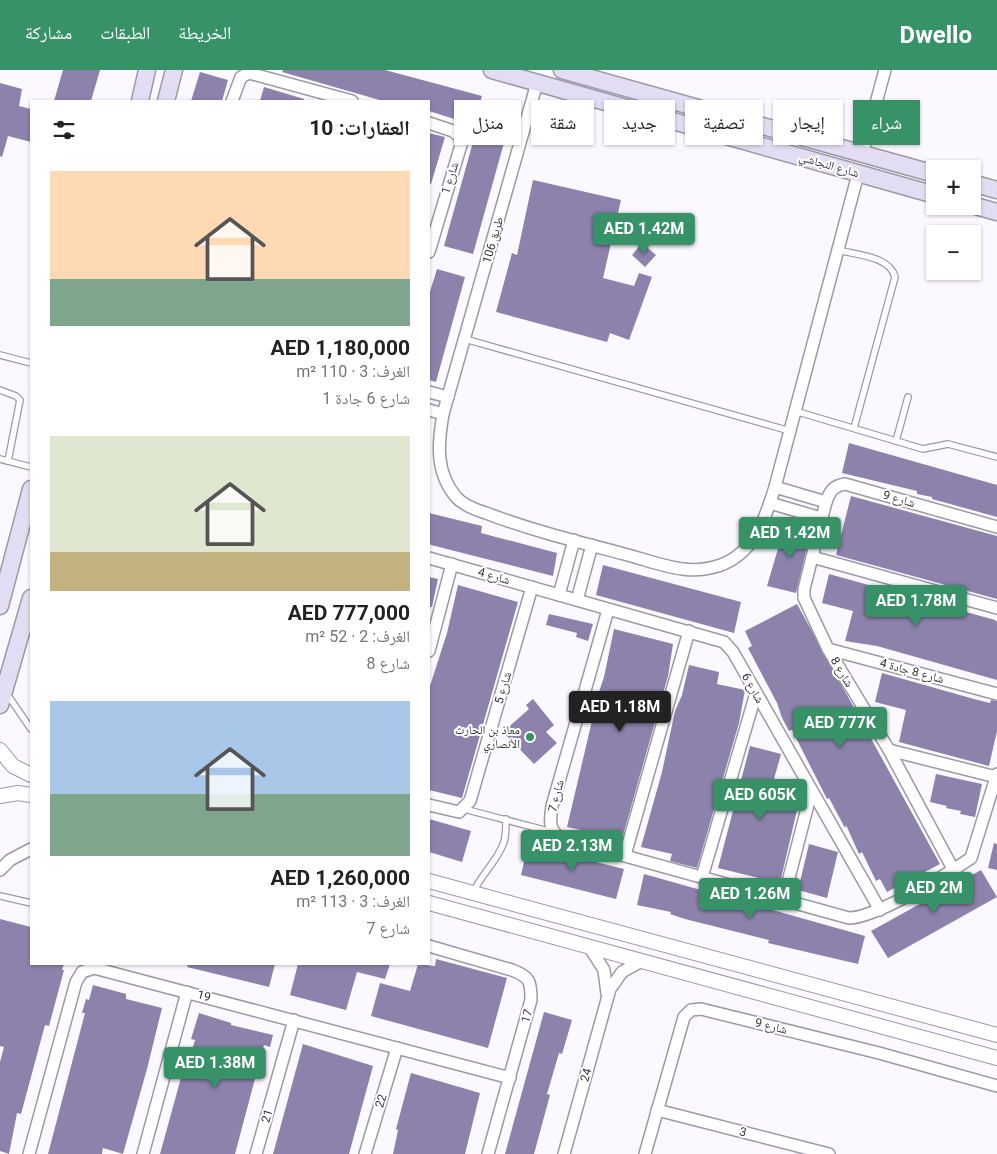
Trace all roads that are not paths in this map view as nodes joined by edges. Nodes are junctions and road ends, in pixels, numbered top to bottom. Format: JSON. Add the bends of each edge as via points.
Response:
{"nodes":[{"id":1,"x":147,"y":70,"type":"edge"},
{"id":2,"x":174,"y":70,"type":"edge"},
{"id":3,"x":492,"y":70,"type":"edge"},
{"id":4,"x":562,"y":70,"type":"edge"},
{"id":5,"x":885,"y":70,"type":"edge"},
{"id":6,"x":537,"y":84,"type":"junction"},
{"id":7,"x":140,"y":100,"type":"edge"},
{"id":8,"x":166,"y":100,"type":"edge"},
{"id":9,"x":232,"y":100,"type":"edge"},
{"id":10,"x":348,"y":100,"type":"edge"},
{"id":11,"x":685,"y":104,"type":"edge"},
{"id":12,"x":430,"y":124,"type":"edge"},
{"id":13,"x":685,"y":125,"type":"edge"},
{"id":14,"x":763,"y":126,"type":"edge"},
{"id":15,"x":756,"y":145,"type":"edge"},
{"id":16,"x":862,"y":154,"type":"junction"},
{"id":17,"x":926,"y":172,"type":"edge"},
{"id":18,"x":858,"y":174,"type":"junction"},
{"id":19,"x":981,"y":186,"type":"edge"},
{"id":20,"x":997,"y":190,"type":"edge"},
{"id":21,"x":926,"y":193,"type":"edge"},
{"id":22,"x":430,"y":207,"type":"edge"},
{"id":23,"x":981,"y":208,"type":"edge"},
{"id":24,"x":441,"y":210,"type":"junction"},
{"id":25,"x":996,"y":212,"type":"edge"},
{"id":26,"x":430,"y":248,"type":"edge"},
{"id":27,"x":838,"y":250,"type":"junction"},
{"id":28,"x":465,"y":339,"type":"junction"},
{"id":29,"x":0,"y":355,"type":"edge"},
{"id":30,"x":30,"y":363,"type":"edge"},
{"id":31,"x":0,"y":390,"type":"edge"},
{"id":32,"x":430,"y":392,"type":"edge"},
{"id":33,"x":448,"y":397,"type":"junction"},
{"id":34,"x":908,"y":397,"type":"dead end"},
{"id":35,"x":430,"y":410,"type":"edge"},
{"id":36,"x":795,"y":411,"type":"junction"},
{"id":37,"x":443,"y":414,"type":"junction"},
{"id":38,"x":854,"y":428,"type":"junction"},
{"id":39,"x":790,"y":431,"type":"junction"},
{"id":40,"x":896,"y":441,"type":"junction"},
{"id":41,"x":997,"y":457,"type":"edge"},
{"id":42,"x":0,"y":458,"type":"edge"},
{"id":43,"x":8,"y":461,"type":"junction"},
{"id":44,"x":30,"y":467,"type":"edge"},
{"id":45,"x":775,"y":487,"type":"junction"},
{"id":46,"x":30,"y":492,"type":"edge"},
{"id":47,"x":826,"y":502,"type":"junction"},
{"id":48,"x":770,"y":504,"type":"junction"},
{"id":49,"x":821,"y":518,"type":"junction"},
{"id":50,"x":997,"y":527,"type":"edge"},
{"id":51,"x":574,"y":540,"type":"junction"},
{"id":52,"x":592,"y":546,"type":"junction"},
{"id":53,"x":812,"y":557,"type":"junction"},
{"id":54,"x":430,"y":558,"type":"edge"},
{"id":55,"x":452,"y":564,"type":"junction"},
{"id":56,"x":4,"y":576,"type":"edge"},
{"id":57,"x":532,"y":588,"type":"junction"},
{"id":58,"x":559,"y":595,"type":"junction"},
{"id":59,"x":577,"y":600,"type":"junction"},
{"id":60,"x":30,"y":601,"type":"edge"},
{"id":61,"x":0,"y":606,"type":"edge"},
{"id":62,"x":997,"y":608,"type":"edge"},
{"id":63,"x":608,"y":610,"type":"junction"},
{"id":64,"x":689,"y":631,"type":"junction"},
{"id":65,"x":430,"y":648,"type":"edge"},
{"id":66,"x":828,"y":649,"type":"junction"},
{"id":67,"x":756,"y":693,"type":"junction"},
{"id":68,"x":997,"y":694,"type":"edge"},
{"id":69,"x":2,"y":698,"type":"edge"},
{"id":70,"x":30,"y":728,"type":"edge"},
{"id":71,"x":0,"y":750,"type":"edge"},
{"id":72,"x":889,"y":750,"type":"junction"},
{"id":73,"x":30,"y":774,"type":"edge"},
{"id":74,"x":997,"y":776,"type":"edge"},
{"id":75,"x":811,"y":793,"type":"junction"},
{"id":76,"x":30,"y":795,"type":"edge"},
{"id":77,"x":0,"y":796,"type":"edge"},
{"id":78,"x":430,"y":806,"type":"edge"},
{"id":79,"x":464,"y":809,"type":"junction"},
{"id":80,"x":506,"y":819,"type":"junction"},
{"id":81,"x":552,"y":832,"type":"junction"},
{"id":82,"x":30,"y":850,"type":"edge"},
{"id":83,"x":626,"y":855,"type":"junction"},
{"id":84,"x":953,"y":869,"type":"junction"},
{"id":85,"x":0,"y":870,"type":"edge"},
{"id":86,"x":702,"y":877,"type":"junction"},
{"id":87,"x":430,"y":881,"type":"edge"},
{"id":88,"x":473,"y":893,"type":"junction"},
{"id":89,"x":0,"y":896,"type":"edge"},
{"id":90,"x":783,"y":901,"type":"junction"},
{"id":91,"x":30,"y":903,"type":"edge"},
{"id":92,"x":430,"y":903,"type":"edge"},
{"id":93,"x":880,"y":910,"type":"junction"},
{"id":94,"x":606,"y":929,"type":"junction"},
{"id":95,"x":532,"y":932,"type":"junction"},
{"id":96,"x":430,"y":946,"type":"edge"},
{"id":97,"x":590,"y":948,"type":"junction"},
{"id":98,"x":640,"y":962,"type":"junction"},
{"id":99,"x":187,"y":992,"type":"junction"},
{"id":100,"x":607,"y":996,"type":"junction"},
{"id":101,"x":294,"y":1020,"type":"junction"},
{"id":102,"x":997,"y":1035,"type":"edge"},
{"id":103,"x":397,"y":1048,"type":"junction"},
{"id":104,"x":997,"y":1058,"type":"edge"},
{"id":105,"x":510,"y":1078,"type":"junction"},
{"id":106,"x":997,"y":1086,"type":"edge"},
{"id":107,"x":657,"y":1110,"type":"junction"},
{"id":108,"x":29,"y":1154,"type":"edge"},
{"id":109,"x":143,"y":1154,"type":"edge"},
{"id":110,"x":256,"y":1154,"type":"edge"},
{"id":111,"x":365,"y":1154,"type":"edge"},
{"id":112,"x":488,"y":1154,"type":"edge"},
{"id":113,"x":564,"y":1154,"type":"edge"},
{"id":114,"x":645,"y":1154,"type":"edge"},
{"id":115,"x":830,"y":1154,"type":"edge"}],
"edges":[{"from":1,"to":7,"type":"main road"},
{"from":2,"to":8,"type":"main road"},
{"from":3,"to":6,"type":"main road","name":"شارع النجاشي"},
{"from":4,"to":11,"type":"main road","name":"شارع النجاشي"},
{"from":5,"to":16,"type":"street"},
{"from":6,"to":13,"type":"main road","name":"شارع النجاشي"},
{"from":6,"to":28,"type":"street","name":"طريق 106"},
{"from":9,"to":10,"type":"street","via":[[240,77],[249,73]]},
{"from":12,"to":24,"type":"street","name":"شارع 1","via":[[453,130],[460,137]]},
{"from":14,"to":16,"type":"main road","name":"شارع النجاشي"},
{"from":15,"to":18,"type":"main road","name":"شارع النجاشي"},
{"from":16,"to":17,"type":"main road","name":"شارع النجاشي"},
{"from":18,"to":21,"type":"main road","name":"شارع النجاشي"},
{"from":18,"to":27,"type":"street","name":"طريق 106"},
{"from":19,"to":20,"type":"main road"},
{"from":22,"to":24,"type":"street"},
{"from":23,"to":25,"type":"main road"},
{"from":24,"to":26,"type":"street","name":"شارع 1"},
{"from":27,"to":36,"type":"street","name":"طريق 106"},
{"from":27,"to":38,"type":"lane","via":[[883,262],[895,277]]},
{"from":28,"to":33,"type":"street","name":"طريق 106"},
{"from":28,"to":39,"type":"lane"},
{"from":29,"to":30,"type":"lane"},
{"from":31,"to":43,"type":"lane","via":[[20,400]]},
{"from":32,"to":33,"type":"street"},
{"from":33,"to":37,"type":"street","name":"طريق 106"},
{"from":34,"to":40,"type":"lane"},
{"from":35,"to":37,"type":"street"},
{"from":36,"to":38,"type":"lane"},
{"from":36,"to":39,"type":"street","name":"طريق 106"},
{"from":37,"to":51,"type":"street","name":"طريق 106","via":[[439,438],[441,469],[457,498],[487,514]]},
{"from":38,"to":40,"type":"lane"},
{"from":39,"to":45,"type":"street","name":"طريق 106"},
{"from":40,"to":41,"type":"lane","via":[[928,449],[948,444]]},
{"from":42,"to":43,"type":"lane"},
{"from":43,"to":44,"type":"lane"},
{"from":45,"to":47,"type":"street"},
{"from":45,"to":48,"type":"street","name":"طريق 106"},
{"from":46,"to":56,"type":"main road"},
{"from":47,"to":49,"type":"street","name":"شارع 9"},
{"from":47,"to":50,"type":"street","name":"شارع 9","via":[[836,485],[845,484]]},
{"from":48,"to":49,"type":"street"},
{"from":48,"to":52,"type":"street","name":"طريق 106","via":[[751,545],[722,564],[702,570],[683,569]]},
{"from":49,"to":53,"type":"street","name":"شارع 8"},
{"from":51,"to":52,"type":"street","name":"طريق 106"},
{"from":51,"to":58,"type":"street"},
{"from":52,"to":59,"type":"street"},
{"from":53,"to":62,"type":"street"},
{"from":53,"to":66,"type":"street","name":"شارع 8","via":[[804,598]]},
{"from":54,"to":55,"type":"street","name":"شارع 4"},
{"from":55,"to":57,"type":"street","name":"شارع 4"},
{"from":55,"to":65,"type":"street"},
{"from":56,"to":61,"type":"main road"},
{"from":57,"to":58,"type":"street","name":"شارع 4"},
{"from":57,"to":79,"type":"street","name":"شارع 5","via":[[476,784]]},
{"from":58,"to":59,"type":"street","name":"شارع 6"},
{"from":59,"to":63,"type":"street","name":"شارع 6"},
{"from":60,"to":69,"type":"main road"},
{"from":63,"to":64,"type":"street","name":"شارع 6"},
{"from":63,"to":81,"type":"street","name":"شارع 7","via":[[552,806],[549,824]]},
{"from":64,"to":67,"type":"street","name":"شارع 6","via":[[724,642]]},
{"from":64,"to":83,"type":"street"},
{"from":66,"to":68,"type":"street","name":"شارع 8 جادة 4"},
{"from":66,"to":72,"type":"street","name":"شارع 8"},
{"from":67,"to":75,"type":"street","name":"شارع 6"},
{"from":67,"to":86,"type":"street"},
{"from":69,"to":70,"type":"lane"},
{"from":71,"to":73,"type":"street","via":[[13,766]]},
{"from":72,"to":74,"type":"street"},
{"from":72,"to":84,"type":"street","name":"شارع 8"},
{"from":74,"to":84,"type":"street","via":[[971,858]]},
{"from":75,"to":90,"type":"street"},
{"from":75,"to":93,"type":"street","name":"شارع 6"},
{"from":76,"to":77,"type":"street"},
{"from":78,"to":79,"type":"street","via":[[452,812]]},
{"from":79,"to":80,"type":"lane"},
{"from":80,"to":81,"type":"lane"},
{"from":80,"to":88,"type":"lane","via":[[504,841]]},
{"from":81,"to":83,"type":"street","via":[[560,838]]},
{"from":82,"to":85,"type":"street","via":[[10,860]]},
{"from":83,"to":86,"type":"street"},
{"from":84,"to":93,"type":"street"},
{"from":86,"to":90,"type":"street"},
{"from":87,"to":88,"type":"street"},
{"from":88,"to":94,"type":"street"},
{"from":89,"to":91,"type":"lane"},
{"from":90,"to":93,"type":"street","via":[[849,918],[860,918]]},
{"from":92,"to":95,"type":"street"},
{"from":94,"to":95,"type":"street","via":[[599,933],[535,918],[530,923]]},
{"from":94,"to":102,"type":"street"},
{"from":95,"to":97,"type":"street"},
{"from":96,"to":105,"type":"street","name":"17","via":[[525,975],[531,985],[531,1000]]},
{"from":97,"to":98,"type":"street"},
{"from":97,"to":100,"type":"street","name":"24","via":[[604,970]]},
{"from":98,"to":100,"type":"street","name":"24","via":[[617,977]]},
{"from":98,"to":104,"type":"street"},
{"from":99,"to":101,"type":"street","name":"19"},
{"from":99,"to":108,"type":"street","name":"19","via":[[100,969],[82,972],[76,982]]},
{"from":99,"to":109,"type":"street"},
{"from":100,"to":113,"type":"street","name":"24"},
{"from":101,"to":103,"type":"street","name":"19"},
{"from":101,"to":110,"type":"street","name":"21"},
{"from":103,"to":105,"type":"street","name":"19"},
{"from":103,"to":111,"type":"street","name":"22"},
{"from":105,"to":112,"type":"street","name":"17"},
{"from":106,"to":107,"type":"street","name":"شارع 9","via":[[701,1009],[691,1010],[684,1017]]},
{"from":107,"to":114,"type":"street","name":"شارع 9"},
{"from":107,"to":115,"type":"street","name":"3"}]}
